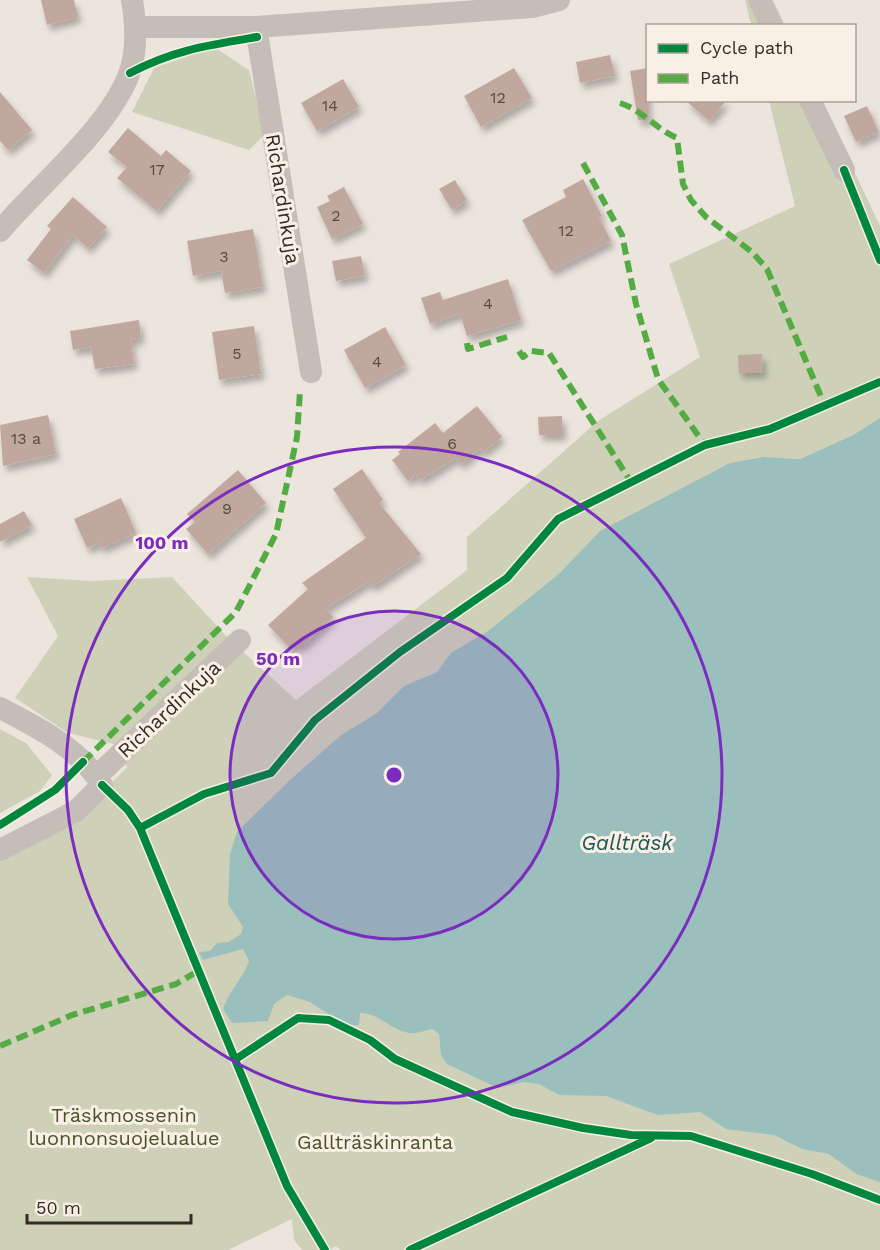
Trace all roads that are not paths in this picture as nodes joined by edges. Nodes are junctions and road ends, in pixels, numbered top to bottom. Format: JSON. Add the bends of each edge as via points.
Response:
{"nodes":[{"id":1,"x":132,"y":0,"type":"edge"},
{"id":2,"x":559,"y":0,"type":"edge"},
{"id":3,"x":759,"y":0,"type":"edge"},
{"id":4,"x":771,"y":24,"type":"edge"},
{"id":5,"x":137,"y":27,"type":"junction"},
{"id":6,"x":255,"y":27,"type":"junction"},
{"id":7,"x":811,"y":102,"type":"edge"},
{"id":8,"x":844,"y":170,"type":"dead end"},
{"id":9,"x":0,"y":231,"type":"edge"},
{"id":10,"x":311,"y":372,"type":"dead end"},
{"id":11,"x":240,"y":640,"type":"dead end"},
{"id":12,"x":0,"y":708,"type":"edge"},
{"id":13,"x":99,"y":780,"type":"junction"},
{"id":14,"x":0,"y":850,"type":"edge"}],
"edges":[{"from":1,"to":5,"type":"street"},
{"from":2,"to":6,"type":"street","via":[[519,8]]},
{"from":3,"to":4,"type":"street"},
{"from":5,"to":6,"type":"street"},
{"from":5,"to":9,"type":"street","via":[[129,76],[106,115]]},
{"from":6,"to":10,"type":"street","name":"Richardinkuja"},
{"from":7,"to":8,"type":"street"},
{"from":11,"to":13,"type":"street","name":"Richardinkuja"},
{"from":12,"to":13,"type":"street","via":[[45,731]]},
{"from":13,"to":14,"type":"street","name":"Richardinkuja","via":[[76,812]]}]}
